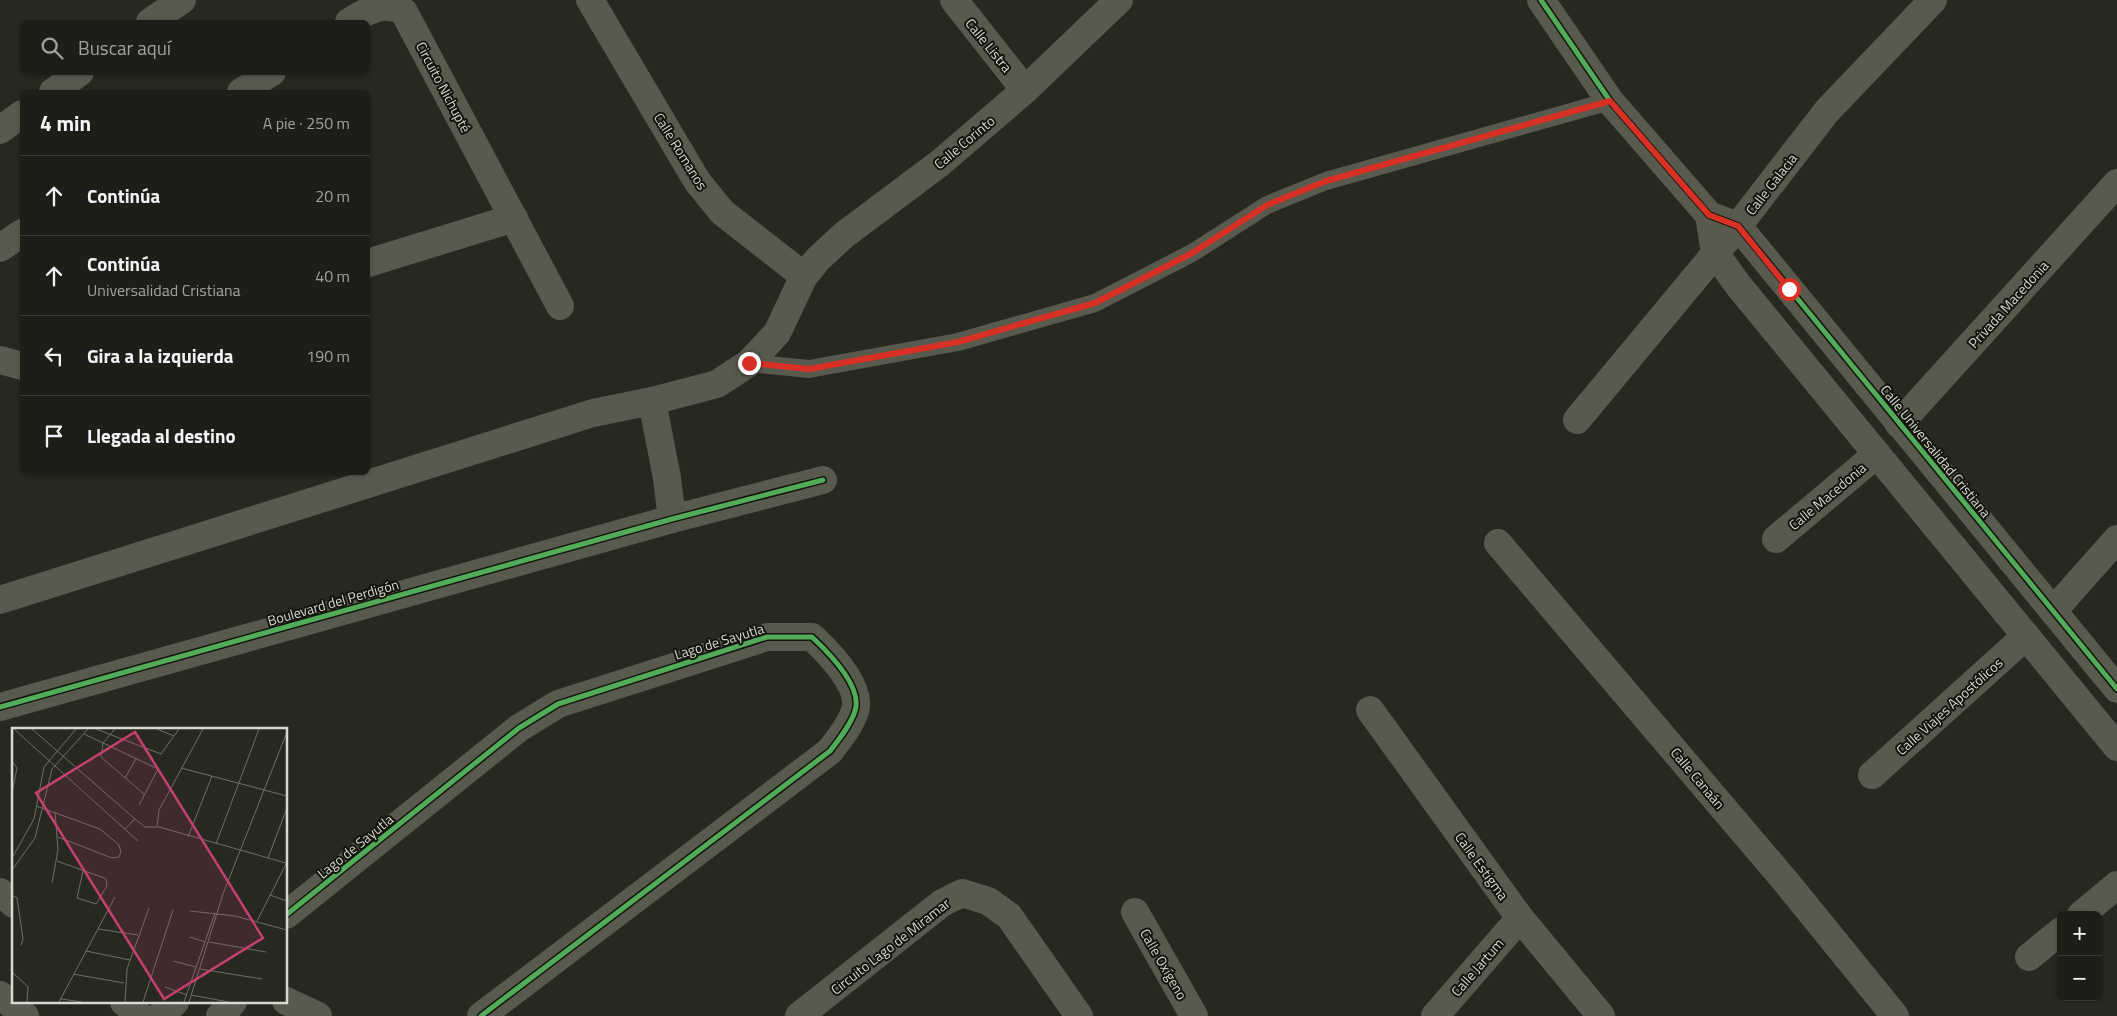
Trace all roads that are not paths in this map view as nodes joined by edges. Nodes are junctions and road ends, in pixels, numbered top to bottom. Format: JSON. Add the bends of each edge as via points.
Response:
{"nodes":[{"id":1,"x":182,"y":0,"type":"edge"},
{"id":2,"x":590,"y":0,"type":"edge"},
{"id":3,"x":954,"y":0,"type":"edge"},
{"id":4,"x":1120,"y":0,"type":"edge"},
{"id":5,"x":1540,"y":0,"type":"edge"},
{"id":6,"x":1933,"y":0,"type":"edge"},
{"id":7,"x":153,"y":20,"type":"edge"},
{"id":8,"x":352,"y":20,"type":"edge"},
{"id":9,"x":76,"y":75,"type":"edge"},
{"id":10,"x":267,"y":75,"type":"edge"},
{"id":11,"x":55,"y":90,"type":"edge"},
{"id":12,"x":244,"y":90,"type":"edge"},
{"id":13,"x":1025,"y":90,"type":"junction"},
{"id":14,"x":1610,"y":101,"type":"junction"},
{"id":15,"x":20,"y":115,"type":"edge"},
{"id":16,"x":0,"y":130,"type":"edge"},
{"id":17,"x":2117,"y":183,"type":"edge"},
{"id":18,"x":1709,"y":215,"type":"junction"},
{"id":19,"x":514,"y":218,"type":"junction"},
{"id":20,"x":1738,"y":226,"type":"junction"},
{"id":21,"x":20,"y":235,"type":"edge"},
{"id":22,"x":0,"y":248,"type":"edge"},
{"id":23,"x":1715,"y":253,"type":"junction"},
{"id":24,"x":370,"y":262,"type":"edge"},
{"id":25,"x":804,"y":276,"type":"junction"},
{"id":26,"x":560,"y":306,"type":"dead end"},
{"id":27,"x":0,"y":360,"type":"edge"},
{"id":28,"x":749,"y":363,"type":"junction"},
{"id":29,"x":20,"y":365,"type":"edge"},
{"id":30,"x":652,"y":401,"type":"junction"},
{"id":31,"x":1576,"y":420,"type":"dead end"},
{"id":32,"x":1899,"y":424,"type":"junction"},
{"id":33,"x":1877,"y":454,"type":"junction"},
{"id":34,"x":823,"y":480,"type":"dead end"},
{"id":35,"x":672,"y":519,"type":"junction"},
{"id":36,"x":1776,"y":539,"type":"dead end"},
{"id":37,"x":2117,"y":539,"type":"edge"},
{"id":38,"x":1498,"y":543,"type":"dead end"},
{"id":39,"x":0,"y":600,"type":"edge"},
{"id":40,"x":2053,"y":611,"type":"junction"},
{"id":41,"x":2026,"y":636,"type":"junction"},
{"id":42,"x":2117,"y":689,"type":"edge"},
{"id":43,"x":0,"y":707,"type":"edge"},
{"id":44,"x":1370,"y":710,"type":"dead end"},
{"id":45,"x":2117,"y":747,"type":"edge"},
{"id":46,"x":1872,"y":775,"type":"dead end"},
{"id":47,"x":2117,"y":885,"type":"edge"},
{"id":48,"x":0,"y":892,"type":"edge"},
{"id":49,"x":12,"y":902,"type":"edge"},
{"id":50,"x":2086,"y":911,"type":"edge"},
{"id":51,"x":1134,"y":912,"type":"dead end"},
{"id":52,"x":288,"y":913,"type":"edge"},
{"id":53,"x":1520,"y":918,"type":"junction"},
{"id":54,"x":2057,"y":935,"type":"edge"},
{"id":55,"x":2030,"y":957,"type":"dead end"},
{"id":56,"x":0,"y":995,"type":"edge"},
{"id":57,"x":288,"y":1002,"type":"edge"},
{"id":58,"x":126,"y":1004,"type":"edge"},
{"id":59,"x":173,"y":1004,"type":"edge"},
{"id":60,"x":231,"y":1004,"type":"edge"},
{"id":61,"x":25,"y":1016,"type":"edge"},
{"id":62,"x":140,"y":1016,"type":"edge"},
{"id":63,"x":160,"y":1016,"type":"edge"},
{"id":64,"x":220,"y":1016,"type":"edge"},
{"id":65,"x":318,"y":1016,"type":"edge"},
{"id":66,"x":481,"y":1016,"type":"edge"},
{"id":67,"x":799,"y":1016,"type":"edge"},
{"id":68,"x":1079,"y":1016,"type":"edge"},
{"id":69,"x":1194,"y":1016,"type":"edge"},
{"id":70,"x":1435,"y":1016,"type":"edge"},
{"id":71,"x":1601,"y":1016,"type":"edge"},
{"id":72,"x":1895,"y":1016,"type":"edge"}],
"edges":[{"from":1,"to":7,"type":"street"},
{"from":2,"to":25,"type":"street","name":"Calle Romanos","via":[[697,181],[722,212]]},
{"from":3,"to":13,"type":"street","name":"Calle Listra"},
{"from":4,"to":13,"type":"street","name":"Calle Corinto"},
{"from":5,"to":14,"type":"street"},
{"from":6,"to":20,"type":"street","name":"Calle Galacia","via":[[1827,111]]},
{"from":8,"to":19,"type":"street","name":"Circuito Nichupté","via":[[382,3],[398,5],[404,12]]},
{"from":9,"to":11,"type":"street"},
{"from":10,"to":12,"type":"street"},
{"from":13,"to":25,"type":"street","name":"Calle Corinto","via":[[940,163],[844,235]]},
{"from":14,"to":18,"type":"street"},
{"from":14,"to":28,"type":"lane","via":[[1317,184],[1267,205],[1192,253],[1095,303],[958,342],[809,369]]},
{"from":15,"to":16,"type":"street"},
{"from":17,"to":32,"type":"street","name":"Privada Macedonia"},
{"from":18,"to":20,"type":"street"},
{"from":18,"to":23,"type":"street"},
{"from":19,"to":24,"type":"street"},
{"from":19,"to":26,"type":"street","name":"Circuito Nichupté"},
{"from":20,"to":23,"type":"street","name":"Calle Galacia"},
{"from":20,"to":32,"type":"street","name":"Calle Universalidad Cristiana"},
{"from":21,"to":22,"type":"street"},
{"from":23,"to":31,"type":"street","name":"Calle Galacia"},
{"from":23,"to":33,"type":"street"},
{"from":25,"to":28,"type":"street","name":"Calle Corinto","via":[[777,333]]},
{"from":27,"to":29,"type":"street"},
{"from":28,"to":30,"type":"street","name":"Calle Corinto","via":[[717,384]]},
{"from":30,"to":35,"type":"street"},
{"from":30,"to":39,"type":"street","via":[[592,413]]},
{"from":32,"to":40,"type":"street","name":"Calle Universalidad Cristiana"},
{"from":33,"to":36,"type":"street","name":"Calle Macedonia"},
{"from":33,"to":41,"type":"street"},
{"from":34,"to":35,"type":"street","name":"Boulevard del Perdigón"},
{"from":35,"to":43,"type":"street","name":"Boulevard del Perdigón"},
{"from":37,"to":40,"type":"street"},
{"from":38,"to":72,"type":"street","name":"Calle Canaán","via":[[1787,883]]},
{"from":40,"to":42,"type":"street","name":"Calle Universalidad Cristiana"},
{"from":41,"to":45,"type":"street"},
{"from":41,"to":46,"type":"street","name":"Calle Viajes Apostólicos"},
{"from":44,"to":53,"type":"street","name":"Calle Estigma"},
{"from":47,"to":50,"type":"street"},
{"from":48,"to":49,"type":"street"},
{"from":51,"to":69,"type":"street","name":"Calle Oxígeno"},
{"from":52,"to":66,"type":"street","name":"Lago de Sayutla","via":[[519,728],[558,704],[767,637],[812,637],[829,653],[856,693],[855,710],[830,752]]},
{"from":53,"to":70,"type":"street","name":"Calle Jartum"},
{"from":53,"to":71,"type":"street","name":"Calle Estigma"},
{"from":54,"to":55,"type":"street"},
{"from":56,"to":61,"type":"street"},
{"from":57,"to":65,"type":"street"},
{"from":58,"to":62,"type":"street"},
{"from":59,"to":63,"type":"street"},
{"from":60,"to":64,"type":"street"},
{"from":67,"to":68,"type":"street","name":"Circuito Lago de Miramar","via":[[942,903],[962,893],[988,901],[1009,916]]}]}
